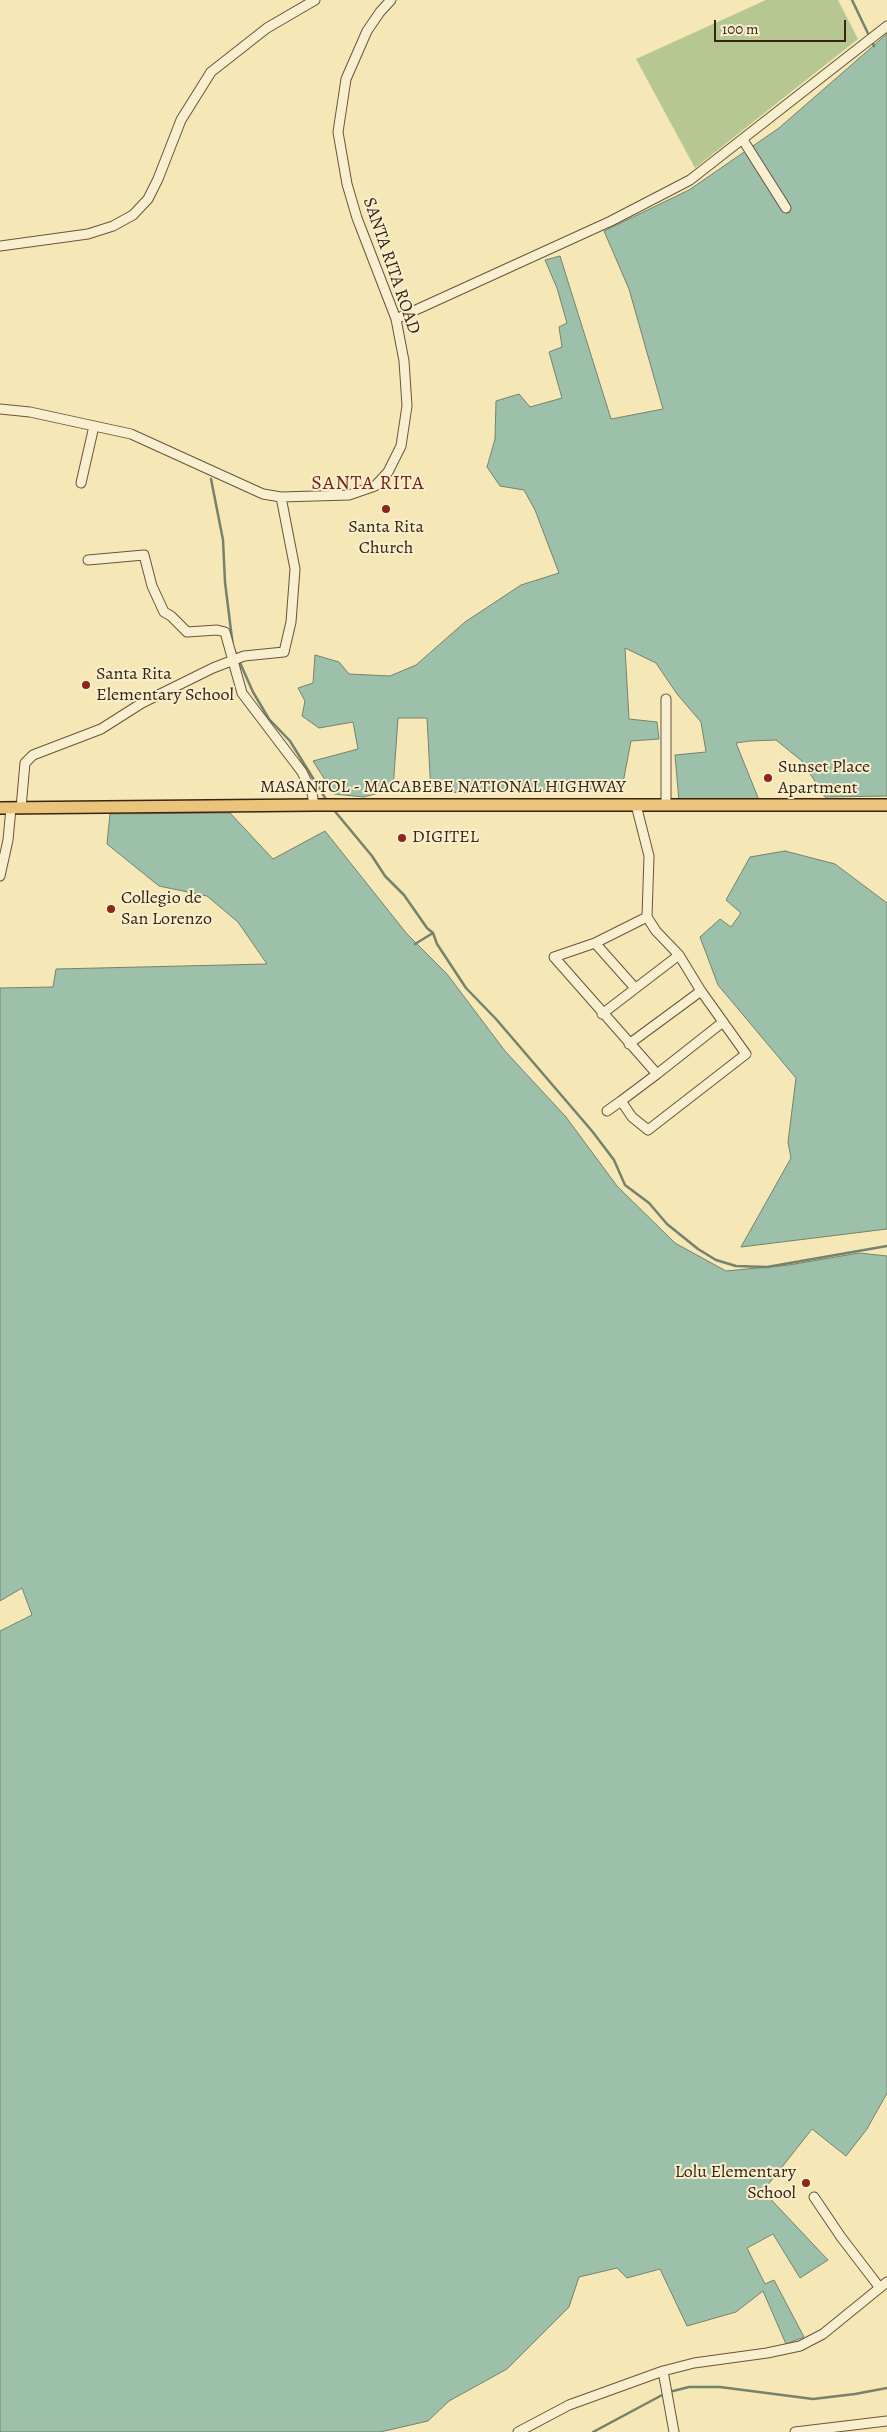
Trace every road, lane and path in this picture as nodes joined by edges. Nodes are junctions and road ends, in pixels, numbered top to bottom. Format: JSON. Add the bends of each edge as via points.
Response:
{"nodes":[{"id":1,"x":315,"y":0,"type":"edge"},
{"id":2,"x":392,"y":0,"type":"edge"},
{"id":3,"x":887,"y":26,"type":"edge"},
{"id":4,"x":743,"y":140,"type":"junction"},
{"id":5,"x":786,"y":208,"type":"dead end"},
{"id":6,"x":0,"y":246,"type":"edge"},
{"id":7,"x":396,"y":319,"type":"junction"},
{"id":8,"x":0,"y":409,"type":"edge"},
{"id":9,"x":94,"y":426,"type":"junction"},
{"id":10,"x":81,"y":483,"type":"dead end"},
{"id":11,"x":281,"y":497,"type":"junction"},
{"id":12,"x":88,"y":560,"type":"dead end"},
{"id":13,"x":238,"y":659,"type":"junction"},
{"id":14,"x":666,"y":699,"type":"dead end"},
{"id":15,"x":316,"y":805,"type":"junction"},
{"id":16,"x":636,"y":805,"type":"junction"},
{"id":17,"x":666,"y":805,"type":"junction"},
{"id":18,"x":887,"y":805,"type":"edge"},
{"id":19,"x":11,"y":808,"type":"edge"},
{"id":20,"x":0,"y":876,"type":"edge"},
{"id":21,"x":648,"y":917,"type":"junction"},
{"id":22,"x":595,"y":943,"type":"junction"},
{"id":23,"x":679,"y":955,"type":"junction"},
{"id":24,"x":635,"y":988,"type":"junction"},
{"id":25,"x":701,"y":991,"type":"junction"},
{"id":26,"x":602,"y":1014,"type":"junction"},
{"id":27,"x":723,"y":1022,"type":"junction"},
{"id":28,"x":629,"y":1044,"type":"junction"},
{"id":29,"x":657,"y":1074,"type":"junction"},
{"id":30,"x":621,"y":1101,"type":"junction"},
{"id":31,"x":607,"y":1111,"type":"dead end"},
{"id":32,"x":814,"y":2197,"type":"dead end"},
{"id":33,"x":883,"y":2285,"type":"edge"},
{"id":34,"x":663,"y":2371,"type":"junction"},
{"id":35,"x":887,"y":2421,"type":"edge"},
{"id":36,"x":518,"y":2432,"type":"edge"},
{"id":37,"x":674,"y":2432,"type":"edge"},
{"id":38,"x":795,"y":2432,"type":"edge"}],
"edges":[{"from":1,"to":6,"type":"street","via":[[267,28],[211,72],[181,120],[148,199],[133,215],[114,226],[88,234]]},
{"from":2,"to":7,"type":"street","name":"SANTA RITA ROAD","via":[[367,31],[346,79],[338,132],[357,218]]},
{"from":3,"to":4,"type":"street"},
{"from":4,"to":5,"type":"street"},
{"from":4,"to":7,"type":"street","via":[[690,180],[659,197]]},
{"from":7,"to":11,"type":"street","name":"SANTA RITA ROAD","via":[[404,362],[407,406],[401,446],[388,472],[375,486],[349,495]]},
{"from":8,"to":9,"type":"street","name":"SANTA RITA ROAD"},
{"from":9,"to":10,"type":"street"},
{"from":9,"to":11,"type":"street","name":"SANTA RITA ROAD","via":[[131,434],[263,494]]},
{"from":11,"to":13,"type":"street","via":[[294,569],[284,652]]},
{"from":12,"to":13,"type":"street","via":[[144,555],[152,586],[164,612],[187,632],[225,632]]},
{"from":13,"to":15,"type":"street","via":[[242,694],[302,772]]},
{"from":13,"to":19,"type":"street","via":[[142,703],[101,729],[33,755],[25,763]]},
{"from":14,"to":17,"type":"street"},
{"from":15,"to":16,"type":"main road","name":"MASANTOL - MACABEBE NATIONAL HIGHWAY"},
{"from":15,"to":19,"type":"main road","name":"MASANTOL - MACABEBE NATIONAL HIGHWAY"},
{"from":16,"to":17,"type":"main road","name":"MASANTOL - MACABEBE NATIONAL HIGHWAY"},
{"from":16,"to":21,"type":"street","via":[[649,856]]},
{"from":17,"to":18,"type":"main road","name":"MASANTOL - MACABEBE NATIONAL HIGHWAY"},
{"from":19,"to":20,"type":"street"},
{"from":21,"to":22,"type":"street"},
{"from":21,"to":23,"type":"street","via":[[656,931]]},
{"from":22,"to":24,"type":"street"},
{"from":22,"to":26,"type":"street","via":[[554,957]]},
{"from":23,"to":24,"type":"street"},
{"from":23,"to":25,"type":"street"},
{"from":24,"to":26,"type":"street"},
{"from":25,"to":27,"type":"street"},
{"from":25,"to":28,"type":"street"},
{"from":26,"to":28,"type":"street"},
{"from":27,"to":29,"type":"street"},
{"from":27,"to":30,"type":"street","via":[[746,1054],[648,1130],[632,1118]]},
{"from":28,"to":29,"type":"street"},
{"from":29,"to":30,"type":"street"},
{"from":30,"to":31,"type":"street"},
{"from":32,"to":33,"type":"street","via":[[841,2237]]},
{"from":33,"to":34,"type":"street","via":[[823,2334],[800,2346]]},
{"from":34,"to":36,"type":"street","via":[[569,2405]]},
{"from":34,"to":37,"type":"street"},
{"from":35,"to":38,"type":"street"}]}
